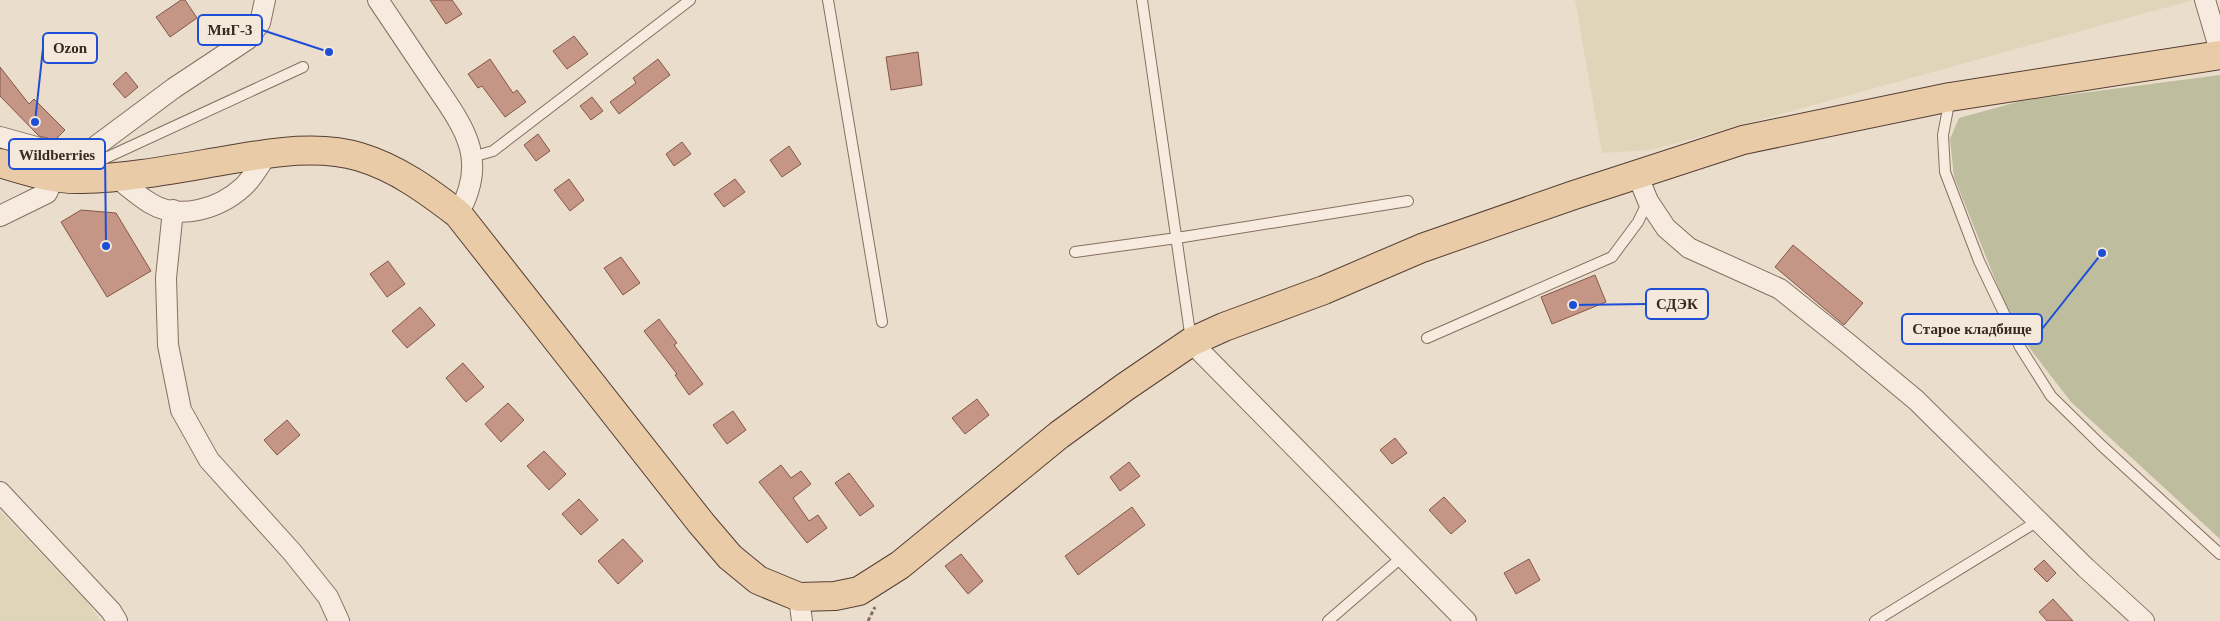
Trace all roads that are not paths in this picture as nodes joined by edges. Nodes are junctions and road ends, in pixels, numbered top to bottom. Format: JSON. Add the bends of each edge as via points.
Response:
{"nodes":[{"id":1,"x":265,"y":0,"type":"edge"},
{"id":2,"x":378,"y":0,"type":"edge"},
{"id":3,"x":690,"y":0,"type":"edge"},
{"id":4,"x":828,"y":0,"type":"edge"},
{"id":5,"x":1142,"y":0,"type":"edge"},
{"id":6,"x":2205,"y":0,"type":"edge"},
{"id":7,"x":2220,"y":51,"type":"edge"},
{"id":8,"x":2220,"y":55,"type":"edge"},
{"id":9,"x":303,"y":67,"type":"dead end"},
{"id":10,"x":1950,"y":97,"type":"junction"},
{"id":11,"x":0,"y":137,"type":"edge"},
{"id":12,"x":92,"y":149,"type":"junction"},
{"id":13,"x":268,"y":153,"type":"junction"},
{"id":14,"x":472,"y":157,"type":"junction"},
{"id":15,"x":0,"y":163,"type":"edge"},
{"id":16,"x":1637,"y":174,"type":"junction"},
{"id":17,"x":72,"y":175,"type":"junction"},
{"id":18,"x":116,"y":177,"type":"junction"},
{"id":19,"x":1648,"y":200,"type":"junction"},
{"id":20,"x":1408,"y":201,"type":"dead end"},
{"id":21,"x":173,"y":210,"type":"junction"},
{"id":22,"x":458,"y":214,"type":"junction"},
{"id":23,"x":0,"y":216,"type":"edge"},
{"id":24,"x":1177,"y":238,"type":"junction"},
{"id":25,"x":1076,"y":252,"type":"dead end"},
{"id":26,"x":882,"y":322,"type":"dead end"},
{"id":27,"x":1427,"y":338,"type":"dead end"},
{"id":28,"x":1191,"y":342,"type":"junction"},
{"id":29,"x":0,"y":492,"type":"edge"},
{"id":30,"x":2038,"y":521,"type":"junction"},
{"id":31,"x":2220,"y":554,"type":"edge"},
{"id":32,"x":1402,"y":556,"type":"junction"},
{"id":33,"x":800,"y":609,"type":"edge"},
{"id":34,"x":117,"y":621,"type":"edge"},
{"id":35,"x":339,"y":621,"type":"edge"},
{"id":36,"x":1328,"y":621,"type":"edge"},
{"id":37,"x":1466,"y":621,"type":"edge"},
{"id":38,"x":1875,"y":621,"type":"edge"},
{"id":39,"x":2144,"y":621,"type":"edge"}],
"edges":[{"from":1,"to":12,"type":"street","via":[[260,23],[248,39],[174,88]]},
{"from":2,"to":14,"type":"street","via":[[464,128]]},
{"from":3,"to":14,"type":"lane","via":[[493,151]]},
{"from":4,"to":26,"type":"lane"},
{"from":5,"to":24,"type":"lane"},
{"from":6,"to":7,"type":"street"},
{"from":8,"to":10,"type":"main road"},
{"from":9,"to":17,"type":"lane"},
{"from":10,"to":16,"type":"main road","via":[[1743,140]]},
{"from":10,"to":31,"type":"lane","via":[[1943,135],[1945,172],[1979,261],[2020,347],[2051,396]]},
{"from":11,"to":12,"type":"street","via":[[54,152]]},
{"from":12,"to":17,"type":"street"},
{"from":13,"to":18,"type":"main road"},
{"from":13,"to":21,"type":"street","via":[[243,187],[222,202],[197,212]]},
{"from":13,"to":22,"type":"main road","via":[[324,152],[359,157],[412,181]]},
{"from":14,"to":22,"type":"street","via":[[467,198]]},
{"from":15,"to":17,"type":"main road"},
{"from":16,"to":19,"type":"street"},
{"from":16,"to":28,"type":"main road","via":[[1422,248]]},
{"from":17,"to":18,"type":"main road"},
{"from":17,"to":23,"type":"street","via":[[47,193]]},
{"from":18,"to":21,"type":"street","via":[[151,204]]},
{"from":19,"to":27,"type":"lane","via":[[1638,222],[1612,257]]},
{"from":19,"to":30,"type":"street","via":[[1666,228],[1689,248],[1780,289],[1845,341],[1916,400]]},
{"from":20,"to":24,"type":"lane"},
{"from":21,"to":35,"type":"street","via":[[166,278],[168,345],[181,410],[209,460],[292,552],[328,597]]},
{"from":22,"to":33,"type":"main road","via":[[730,557]]},
{"from":24,"to":25,"type":"lane"},
{"from":24,"to":28,"type":"lane"},
{"from":28,"to":32,"type":"street"},
{"from":28,"to":33,"type":"main road","via":[[1059,435],[906,560],[870,585],[859,591],[818,598]]},
{"from":29,"to":34,"type":"street"},
{"from":30,"to":38,"type":"lane"},
{"from":30,"to":39,"type":"street"},
{"from":32,"to":36,"type":"lane"},
{"from":32,"to":37,"type":"street"}]}
